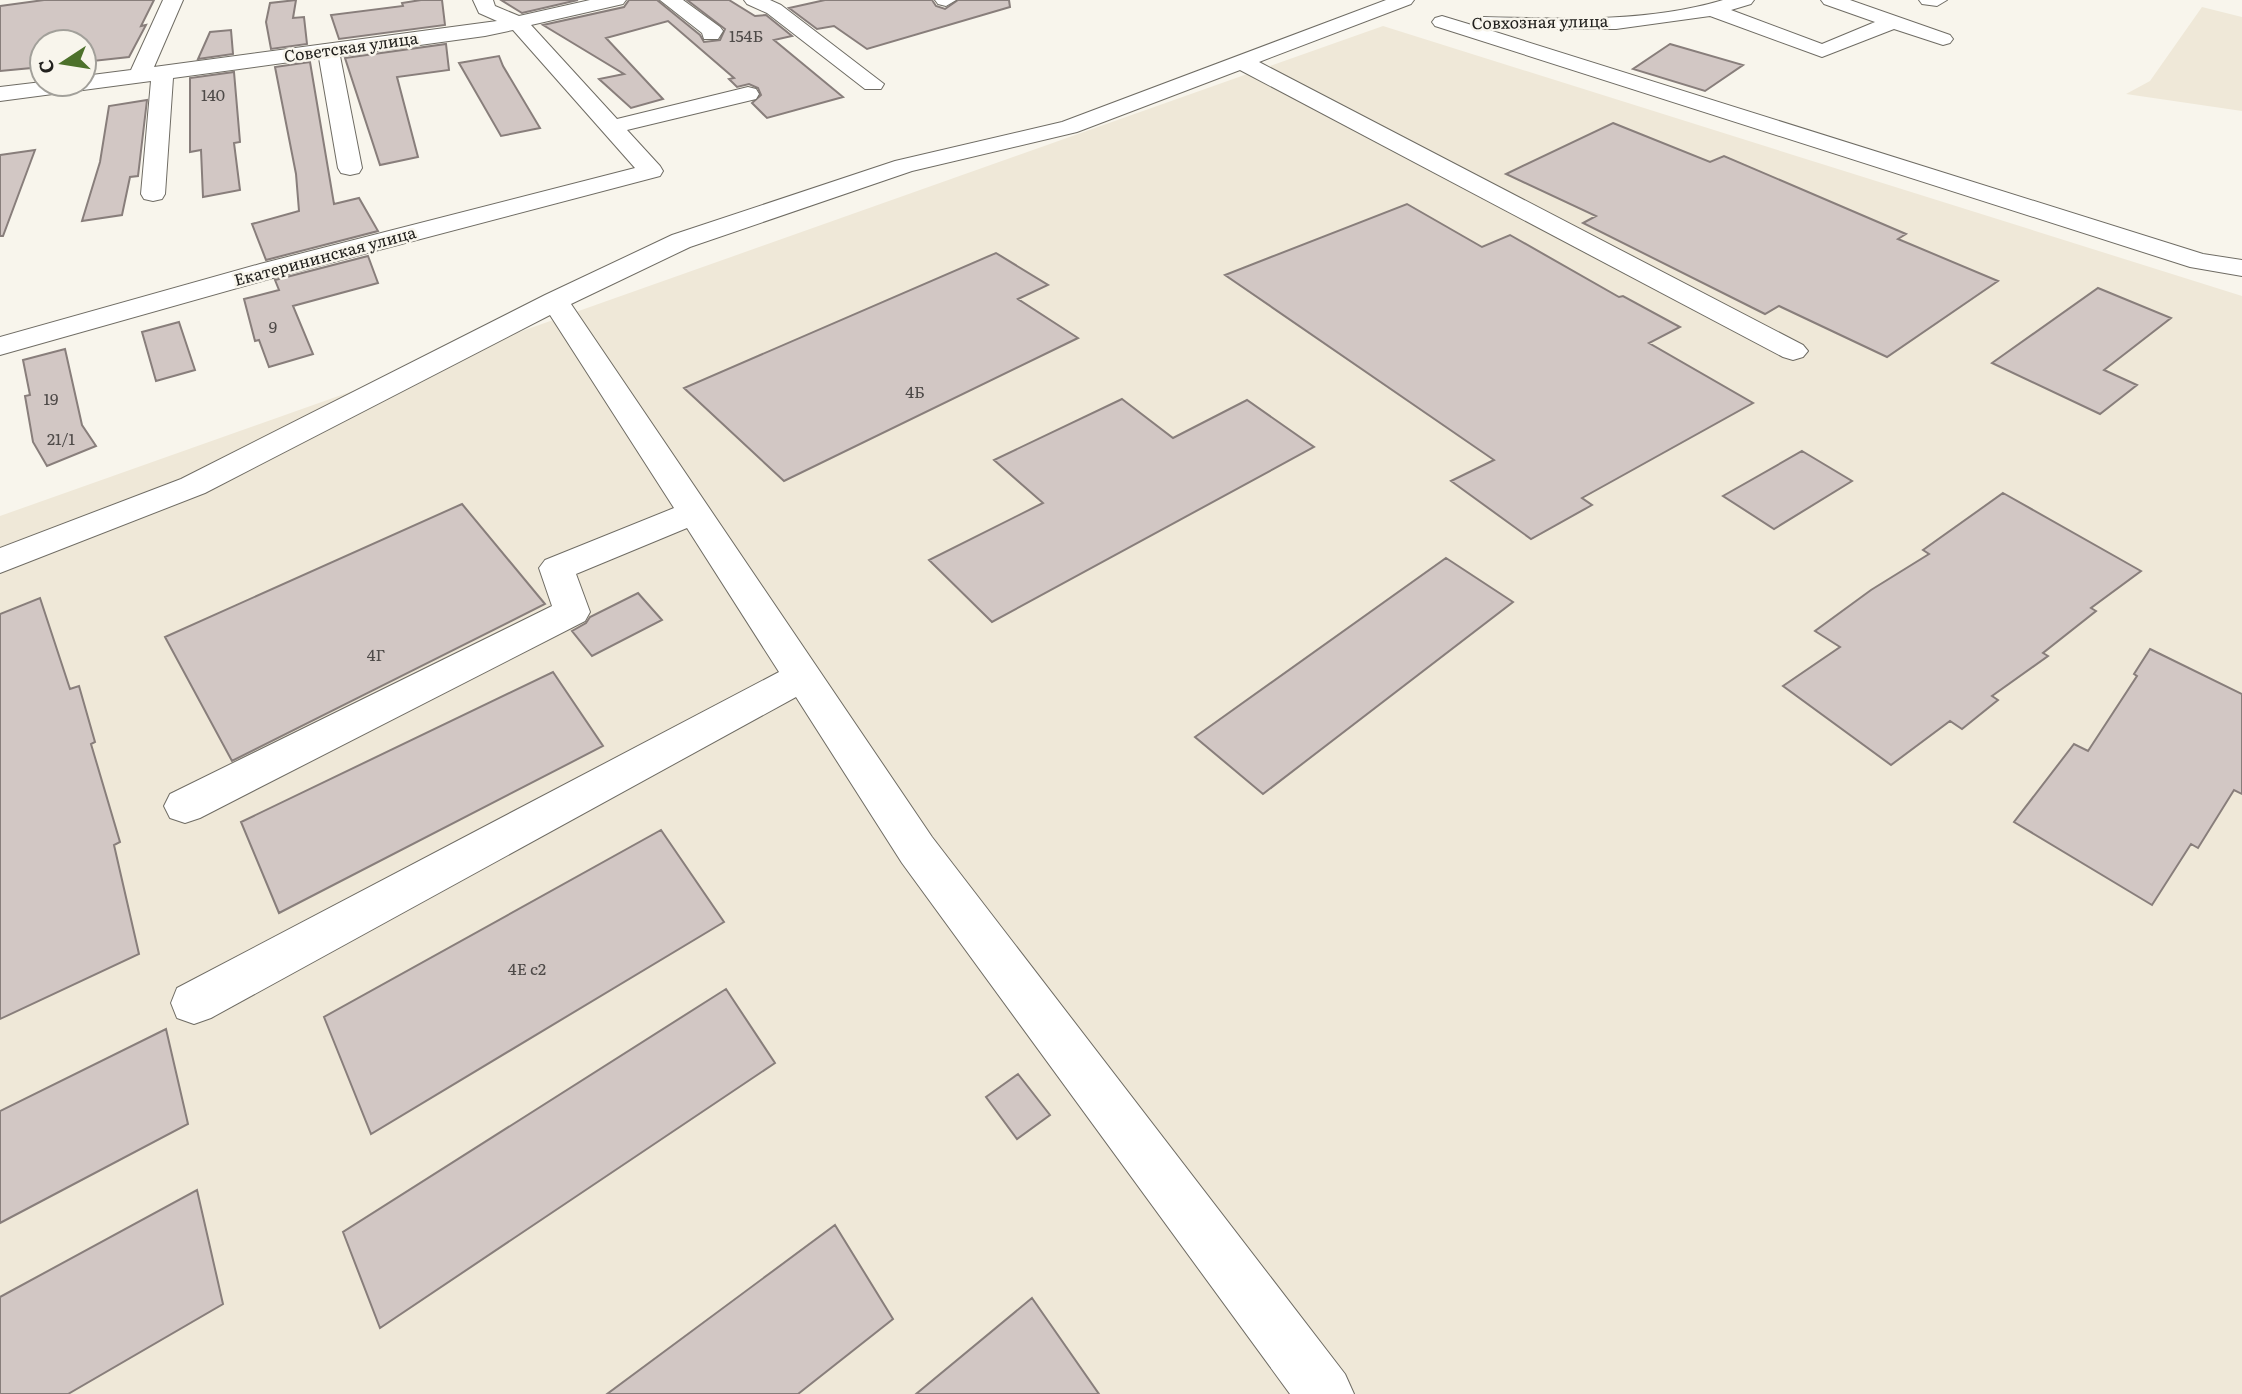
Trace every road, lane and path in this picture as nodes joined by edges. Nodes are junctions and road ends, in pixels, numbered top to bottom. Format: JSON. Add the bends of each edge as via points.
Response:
{"nodes":[{"id":1,"x":173,"y":0,"type":"edge"},
{"id":2,"x":483,"y":0,"type":"edge"},
{"id":3,"x":670,"y":0,"type":"edge"},
{"id":4,"x":754,"y":0,"type":"edge"},
{"id":5,"x":1404,"y":0,"type":"edge"},
{"id":6,"x":1744,"y":0,"type":"edge"},
{"id":7,"x":1831,"y":0,"type":"edge"},
{"id":8,"x":1929,"y":0,"type":"edge"},
{"id":9,"x":1937,"y":0,"type":"edge"},
{"id":10,"x":610,"y":1,"type":"edge"},
{"id":11,"x":1357,"y":8,"type":"junction"},
{"id":12,"x":1715,"y":11,"type":"junction"},
{"id":13,"x":1441,"y":22,"type":"junction"},
{"id":14,"x":1893,"y":22,"type":"junction"},
{"id":15,"x":518,"y":23,"type":"junction"},
{"id":16,"x":710,"y":35,"type":"dead end"},
{"id":17,"x":1943,"y":39,"type":"dead end"},
{"id":18,"x":328,"y":50,"type":"junction"},
{"id":19,"x":1240,"y":61,"type":"junction"},
{"id":20,"x":151,"y":74,"type":"junction"},
{"id":21,"x":98,"y":81,"type":"edge"},
{"id":22,"x":873,"y":84,"type":"dead end"},
{"id":23,"x":28,"y":90,"type":"edge"},
{"id":24,"x":0,"y":94,"type":"edge"},
{"id":25,"x":748,"y":94,"type":"dead end"},
{"id":26,"x":612,"y":127,"type":"junction"},
{"id":27,"x":351,"y":168,"type":"dead end"},
{"id":28,"x":153,"y":194,"type":"dead end"},
{"id":29,"x":2242,"y":268,"type":"edge"},
{"id":30,"x":555,"y":301,"type":"junction"},
{"id":31,"x":0,"y":346,"type":"edge"},
{"id":32,"x":1793,"y":351,"type":"dead end"},
{"id":33,"x":694,"y":512,"type":"junction"},
{"id":34,"x":0,"y":561,"type":"edge"},
{"id":35,"x":803,"y":676,"type":"junction"},
{"id":36,"x":185,"y":806,"type":"dead end"},
{"id":37,"x":194,"y":1003,"type":"dead end"},
{"id":38,"x":1325,"y":1394,"type":"edge"}],
"edges":[{"from":1,"to":20,"type":"street"},
{"from":2,"to":15,"type":"street","via":[[486,9]]},
{"from":3,"to":16,"type":"street","via":[[713,31]]},
{"from":4,"to":22,"type":"street","via":[[774,9]]},
{"from":5,"to":11,"type":"street"},
{"from":6,"to":12,"type":"street","name":"Совхозная улица"},
{"from":7,"to":14,"type":"street"},
{"from":8,"to":9,"type":"street"},
{"from":10,"to":15,"type":"street","name":"Советская улица"},
{"from":11,"to":13,"type":"street","name":"Совхозная улица"},
{"from":11,"to":19,"type":"street"},
{"from":12,"to":13,"type":"street","name":"Совхозная улица","via":[[1593,23]]},
{"from":12,"to":14,"type":"street","via":[[1822,51]]},
{"from":13,"to":29,"type":"street","via":[[2199,261]]},
{"from":14,"to":17,"type":"street"},
{"from":15,"to":18,"type":"street","name":"Советская улица"},
{"from":15,"to":26,"type":"street"},
{"from":18,"to":20,"type":"street","name":"Советская улица"},
{"from":18,"to":27,"type":"street"},
{"from":19,"to":30,"type":"street","via":[[1069,127],[904,166],[681,241]]},
{"from":19,"to":32,"type":"street"},
{"from":20,"to":21,"type":"street","name":"Советская улица"},
{"from":20,"to":28,"type":"street"},
{"from":23,"to":24,"type":"street"},
{"from":25,"to":26,"type":"street"},
{"from":26,"to":31,"type":"street","name":"Екатерининская улица","via":[[651,171]]},
{"from":30,"to":33,"type":"street"},
{"from":30,"to":34,"type":"street","via":[[193,486]]},
{"from":33,"to":35,"type":"street"},
{"from":33,"to":36,"type":"street","via":[[557,568],[572,612]]},
{"from":35,"to":37,"type":"street"},
{"from":35,"to":38,"type":"street","via":[[917,850]]}]}
